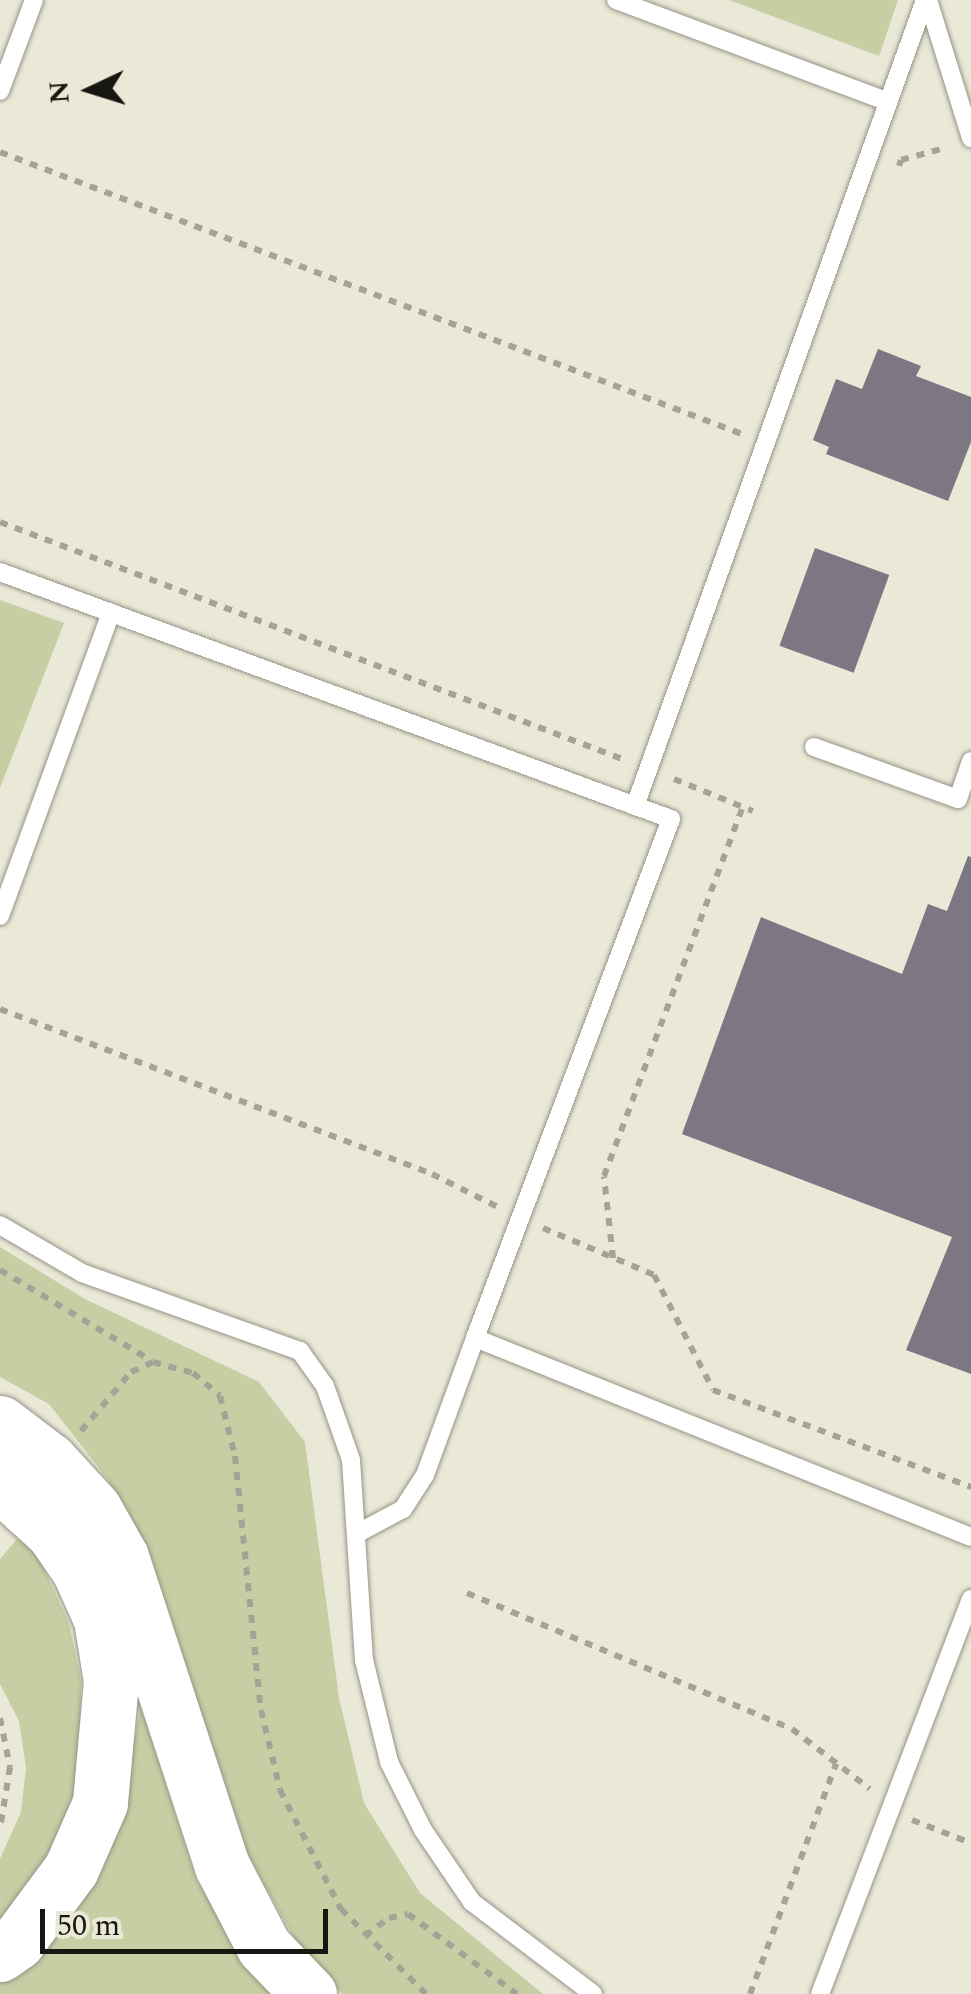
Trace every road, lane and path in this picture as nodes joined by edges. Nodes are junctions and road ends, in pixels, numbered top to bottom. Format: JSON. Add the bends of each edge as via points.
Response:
{"nodes":[{"id":1,"x":34,"y":0,"type":"edge"},
{"id":2,"x":616,"y":0,"type":"edge"},
{"id":3,"x":926,"y":0,"type":"edge"},
{"id":4,"x":0,"y":90,"type":"edge"},
{"id":5,"x":886,"y":101,"type":"junction"},
{"id":6,"x":971,"y":138,"type":"edge"},
{"id":7,"x":0,"y":152,"type":"edge"},
{"id":8,"x":764,"y":443,"type":"junction"},
{"id":9,"x":0,"y":522,"type":"edge"},
{"id":10,"x":0,"y":572,"type":"edge"},
{"id":11,"x":111,"y":613,"type":"junction"},
{"id":12,"x":814,"y":747,"type":"dead end"},
{"id":13,"x":971,"y":761,"type":"edge"},
{"id":14,"x":648,"y":768,"type":"junction"},
{"id":15,"x":635,"y":806,"type":"junction"},
{"id":16,"x":742,"y":807,"type":"junction"},
{"id":17,"x":753,"y":810,"type":"dead end"},
{"id":18,"x":0,"y":916,"type":"edge"},
{"id":19,"x":0,"y":1224,"type":"edge"},
{"id":20,"x":612,"y":1258,"type":"dead end"},
{"id":21,"x":0,"y":1270,"type":"edge"},
{"id":22,"x":475,"y":1338,"type":"junction"},
{"id":23,"x":153,"y":1362,"type":"junction"},
{"id":24,"x":0,"y":1423,"type":"edge"},
{"id":25,"x":76,"y":1436,"type":"dead end"},
{"id":26,"x":0,"y":1484,"type":"edge"},
{"id":27,"x":356,"y":1534,"type":"junction"},
{"id":28,"x":971,"y":1537,"type":"edge"},
{"id":29,"x":467,"y":1593,"type":"dead end"},
{"id":30,"x":971,"y":1599,"type":"edge"},
{"id":31,"x":0,"y":1718,"type":"edge"},
{"id":32,"x":836,"y":1764,"type":"junction"},
{"id":33,"x":892,"y":1805,"type":"junction"},
{"id":34,"x":0,"y":1829,"type":"edge"},
{"id":35,"x":971,"y":1843,"type":"edge"},
{"id":36,"x":365,"y":1936,"type":"junction"},
{"id":37,"x":0,"y":1954,"type":"edge"},
{"id":38,"x":308,"y":1994,"type":"edge"},
{"id":39,"x":426,"y":1994,"type":"edge"},
{"id":40,"x":518,"y":1994,"type":"edge"},
{"id":41,"x":593,"y":1994,"type":"edge"},
{"id":42,"x":750,"y":1994,"type":"edge"},
{"id":43,"x":820,"y":1994,"type":"edge"}],
"edges":[{"from":1,"to":4,"type":"lane"},
{"from":2,"to":5,"type":"lane"},
{"from":3,"to":5,"type":"lane"},
{"from":3,"to":6,"type":"lane"},
{"from":5,"to":8,"type":"lane"},
{"from":7,"to":8,"type":"path"},
{"from":8,"to":14,"type":"lane"},
{"from":9,"to":14,"type":"path"},
{"from":10,"to":11,"type":"lane"},
{"from":11,"to":15,"type":"lane"},
{"from":11,"to":18,"type":"lane"},
{"from":12,"to":13,"type":"lane","via":[[958,799]]},
{"from":14,"to":15,"type":"lane"},
{"from":14,"to":16,"type":"path"},
{"from":15,"to":22,"type":"lane","via":[[671,819]]},
{"from":16,"to":17,"type":"path"},
{"from":16,"to":20,"type":"path","via":[[604,1176]]},
{"from":19,"to":27,"type":"lane","via":[[82,1273],[300,1351],[325,1386],[351,1460]]},
{"from":21,"to":23,"type":"path"},
{"from":22,"to":27,"type":"lane","via":[[425,1475],[402,1509],[372,1532]]},
{"from":22,"to":28,"type":"lane"},
{"from":23,"to":25,"type":"path","via":[[131,1372]]},
{"from":23,"to":36,"type":"path","via":[[193,1373],[220,1396],[230,1424],[261,1710],[280,1790],[310,1858]]},
{"from":24,"to":38,"type":"highway","via":[[50,1461],[94,1509],[120,1557],[222,1866],[264,1946]]},
{"from":26,"to":37,"type":"highway","via":[[53,1532],[79,1570],[101,1619],[111,1681],[100,1803],[71,1869],[17,1942]]},
{"from":27,"to":41,"type":"lane","via":[[364,1660],[389,1762],[423,1830],[472,1902]]},
{"from":29,"to":32,"type":"path","via":[[792,1729]]},
{"from":30,"to":33,"type":"lane"},
{"from":31,"to":34,"type":"path","via":[[10,1767]]},
{"from":32,"to":33,"type":"path"},
{"from":32,"to":42,"type":"path"},
{"from":33,"to":35,"type":"path","via":[[921,1826]]},
{"from":33,"to":43,"type":"lane"},
{"from":36,"to":39,"type":"path"},
{"from":36,"to":40,"type":"path","via":[[389,1918],[408,1914]]}]}
